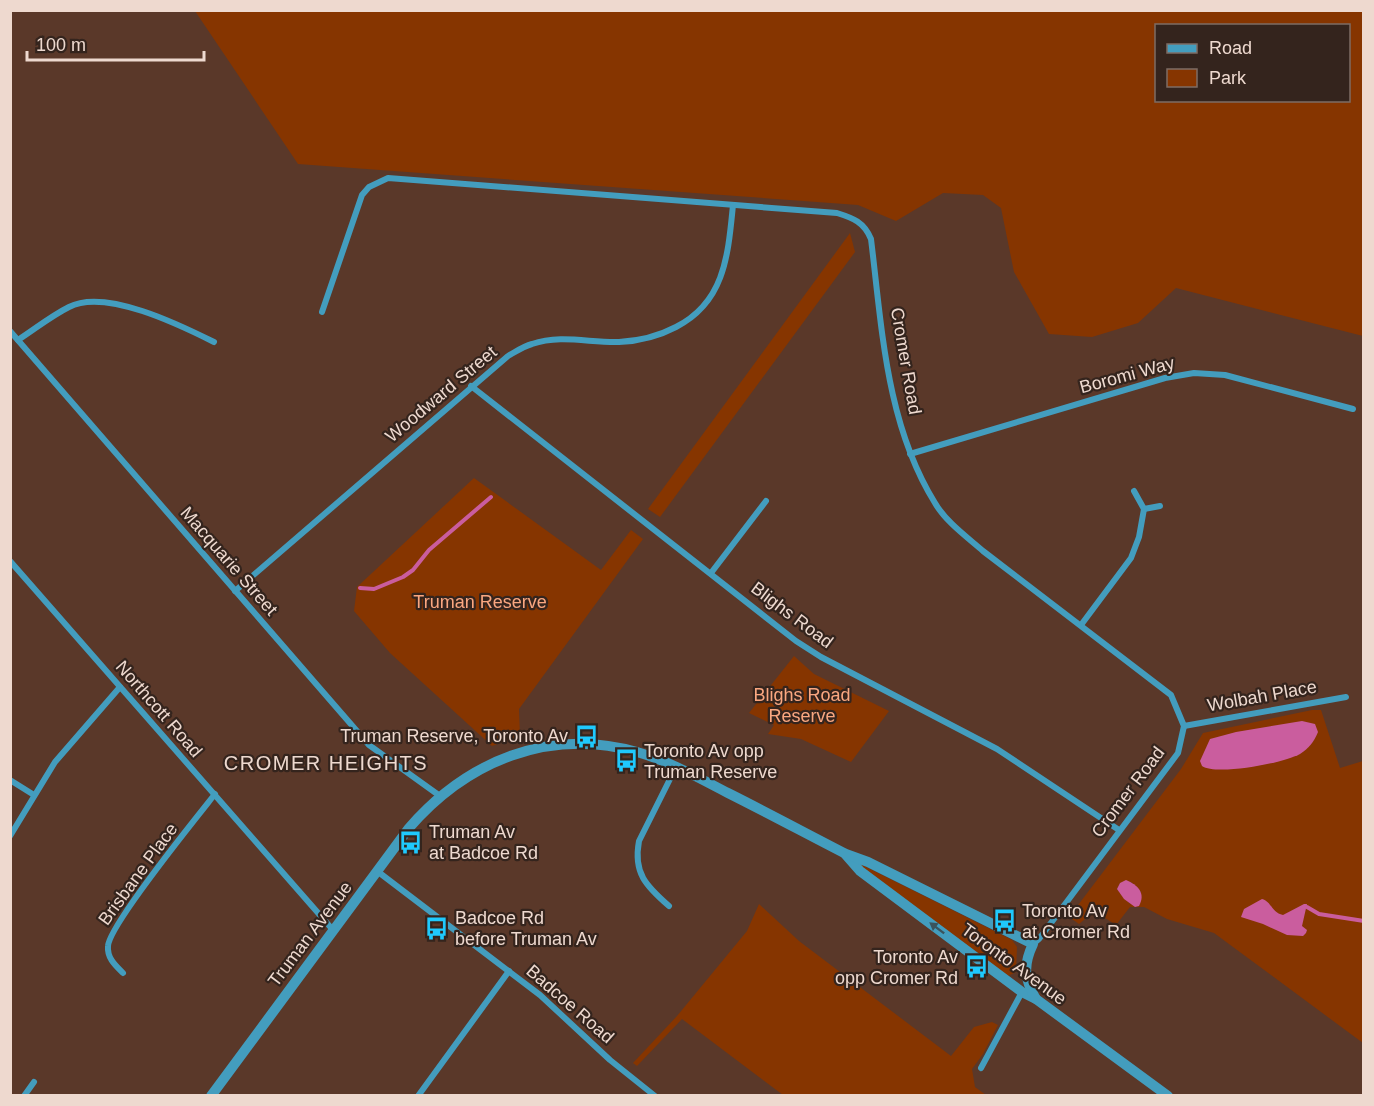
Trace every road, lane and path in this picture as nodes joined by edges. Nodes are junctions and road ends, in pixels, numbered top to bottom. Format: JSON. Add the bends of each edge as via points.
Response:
{"nodes":[{"id":1,"x":733,"y":205,"type":"junction"},
{"id":2,"x":322,"y":312,"type":"dead end"},
{"id":3,"x":10,"y":331,"type":"edge"},
{"id":4,"x":18,"y":340,"type":"junction"},
{"id":5,"x":214,"y":342,"type":"dead end"},
{"id":6,"x":471,"y":386,"type":"junction"},
{"id":7,"x":1353,"y":409,"type":"dead end"},
{"id":8,"x":910,"y":454,"type":"junction"},
{"id":9,"x":1134,"y":491,"type":"dead end"},
{"id":10,"x":766,"y":501,"type":"dead end"},
{"id":11,"x":1160,"y":506,"type":"dead end"},
{"id":12,"x":1144,"y":509,"type":"junction"},
{"id":13,"x":10,"y":561,"type":"edge"},
{"id":14,"x":711,"y":573,"type":"junction"},
{"id":15,"x":235,"y":591,"type":"junction"},
{"id":16,"x":1081,"y":625,"type":"junction"},
{"id":17,"x":120,"y":687,"type":"junction"},
{"id":18,"x":1346,"y":697,"type":"dead end"},
{"id":19,"x":1184,"y":726,"type":"junction"},
{"id":20,"x":676,"y":767,"type":"junction"},
{"id":21,"x":10,"y":780,"type":"edge"},
{"id":22,"x":215,"y":794,"type":"junction"},
{"id":23,"x":34,"y":795,"type":"junction"},
{"id":24,"x":440,"y":796,"type":"junction"},
{"id":25,"x":1119,"y":830,"type":"junction"},
{"id":26,"x":10,"y":836,"type":"edge"},
{"id":27,"x":846,"y":854,"type":"junction"},
{"id":28,"x":377,"y":871,"type":"junction"},
{"id":29,"x":669,"y":906,"type":"dead end"},
{"id":30,"x":333,"y":930,"type":"junction"},
{"id":31,"x":1033,"y":944,"type":"junction"},
{"id":32,"x":509,"y":971,"type":"junction"},
{"id":33,"x":123,"y":973,"type":"dead end"},
{"id":34,"x":1022,"y":992,"type":"junction"},
{"id":35,"x":1036,"y":999,"type":"junction"},
{"id":36,"x":981,"y":1068,"type":"dead end"},
{"id":37,"x":34,"y":1082,"type":"dead end"},
{"id":38,"x":24,"y":1095,"type":"edge"},
{"id":39,"x":211,"y":1095,"type":"edge"},
{"id":40,"x":418,"y":1095,"type":"edge"},
{"id":41,"x":656,"y":1095,"type":"edge"},
{"id":42,"x":1168,"y":1095,"type":"edge"}],
"edges":[{"from":1,"to":2,"type":"street","name":"Cromer Road","via":[[388,178],[362,195]]},
{"from":1,"to":6,"type":"street","name":"Woodward Street","via":[[724,270],[712,298],[691,320],[642,340],[560,338],[532,344],[508,356]]},
{"from":1,"to":8,"type":"street","name":"Cromer Road","via":[[837,213],[855,219],[867,229],[891,393]]},
{"from":3,"to":4,"type":"street","name":"Macquarie Street"},
{"from":4,"to":5,"type":"street","via":[[70,306],[101,301],[122,304]]},
{"from":4,"to":15,"type":"street","name":"Macquarie Street"},
{"from":6,"to":14,"type":"street","name":"Blighs Road"},
{"from":6,"to":15,"type":"street","name":"Woodward Street"},
{"from":7,"to":8,"type":"street","name":"Boromi Way","via":[[1225,375],[1194,373],[1165,378]]},
{"from":8,"to":16,"type":"street","name":"Cromer Road","via":[[935,504],[959,530]]},
{"from":9,"to":12,"type":"street"},
{"from":10,"to":14,"type":"street"},
{"from":11,"to":12,"type":"street"},
{"from":12,"to":16,"type":"street","via":[[1131,558]]},
{"from":13,"to":17,"type":"street","name":"Northcott Road"},
{"from":14,"to":25,"type":"street","name":"Blighs Road","via":[[821,657],[997,749]]},
{"from":15,"to":24,"type":"street","name":"Macquarie Street","via":[[369,745]]},
{"from":16,"to":19,"type":"street","name":"Cromer Road","via":[[1171,695]]},
{"from":17,"to":22,"type":"street","name":"Northcott Road"},
{"from":17,"to":23,"type":"street","via":[[55,762]]},
{"from":18,"to":19,"type":"street","name":"Wolbah Place"},
{"from":19,"to":25,"type":"street","name":"Cromer Road","via":[[1178,753]]},
{"from":20,"to":24,"type":"street","name":"Toronto Avenue","via":[[622,748],[552,747],[492,762]]},
{"from":20,"to":27,"type":"street","name":"Toronto Avenue"},
{"from":20,"to":29,"type":"street","via":[[636,853],[639,872]]},
{"from":21,"to":23,"type":"street"},
{"from":22,"to":30,"type":"street","name":"Northcott Road"},
{"from":22,"to":33,"type":"street","name":"Brisbane Place","via":[[111,934],[108,955]]},
{"from":23,"to":26,"type":"street"},
{"from":24,"to":28,"type":"street","name":"Truman Avenue","via":[[409,828]]},
{"from":25,"to":31,"type":"street","name":"Cromer Road"},
{"from":27,"to":31,"type":"street","name":"Toronto Avenue"},
{"from":34,"to":27,"type":"street","name":"Toronto Avenue","one_way":true,"via":[[860,871]]},
{"from":28,"to":30,"type":"street","name":"Truman Avenue"},
{"from":28,"to":32,"type":"street","name":"Badcoe Road"},
{"from":30,"to":39,"type":"street","name":"Truman Avenue"},
{"from":31,"to":35,"type":"street","name":"Cromer Road","via":[[1026,979]]},
{"from":32,"to":40,"type":"street"},
{"from":32,"to":41,"type":"street","name":"Badcoe Road"},
{"from":34,"to":35,"type":"street","name":"Toronto Avenue"},
{"from":34,"to":36,"type":"street"},
{"from":35,"to":42,"type":"street","name":"Toronto Avenue"},
{"from":37,"to":38,"type":"street"}]}
